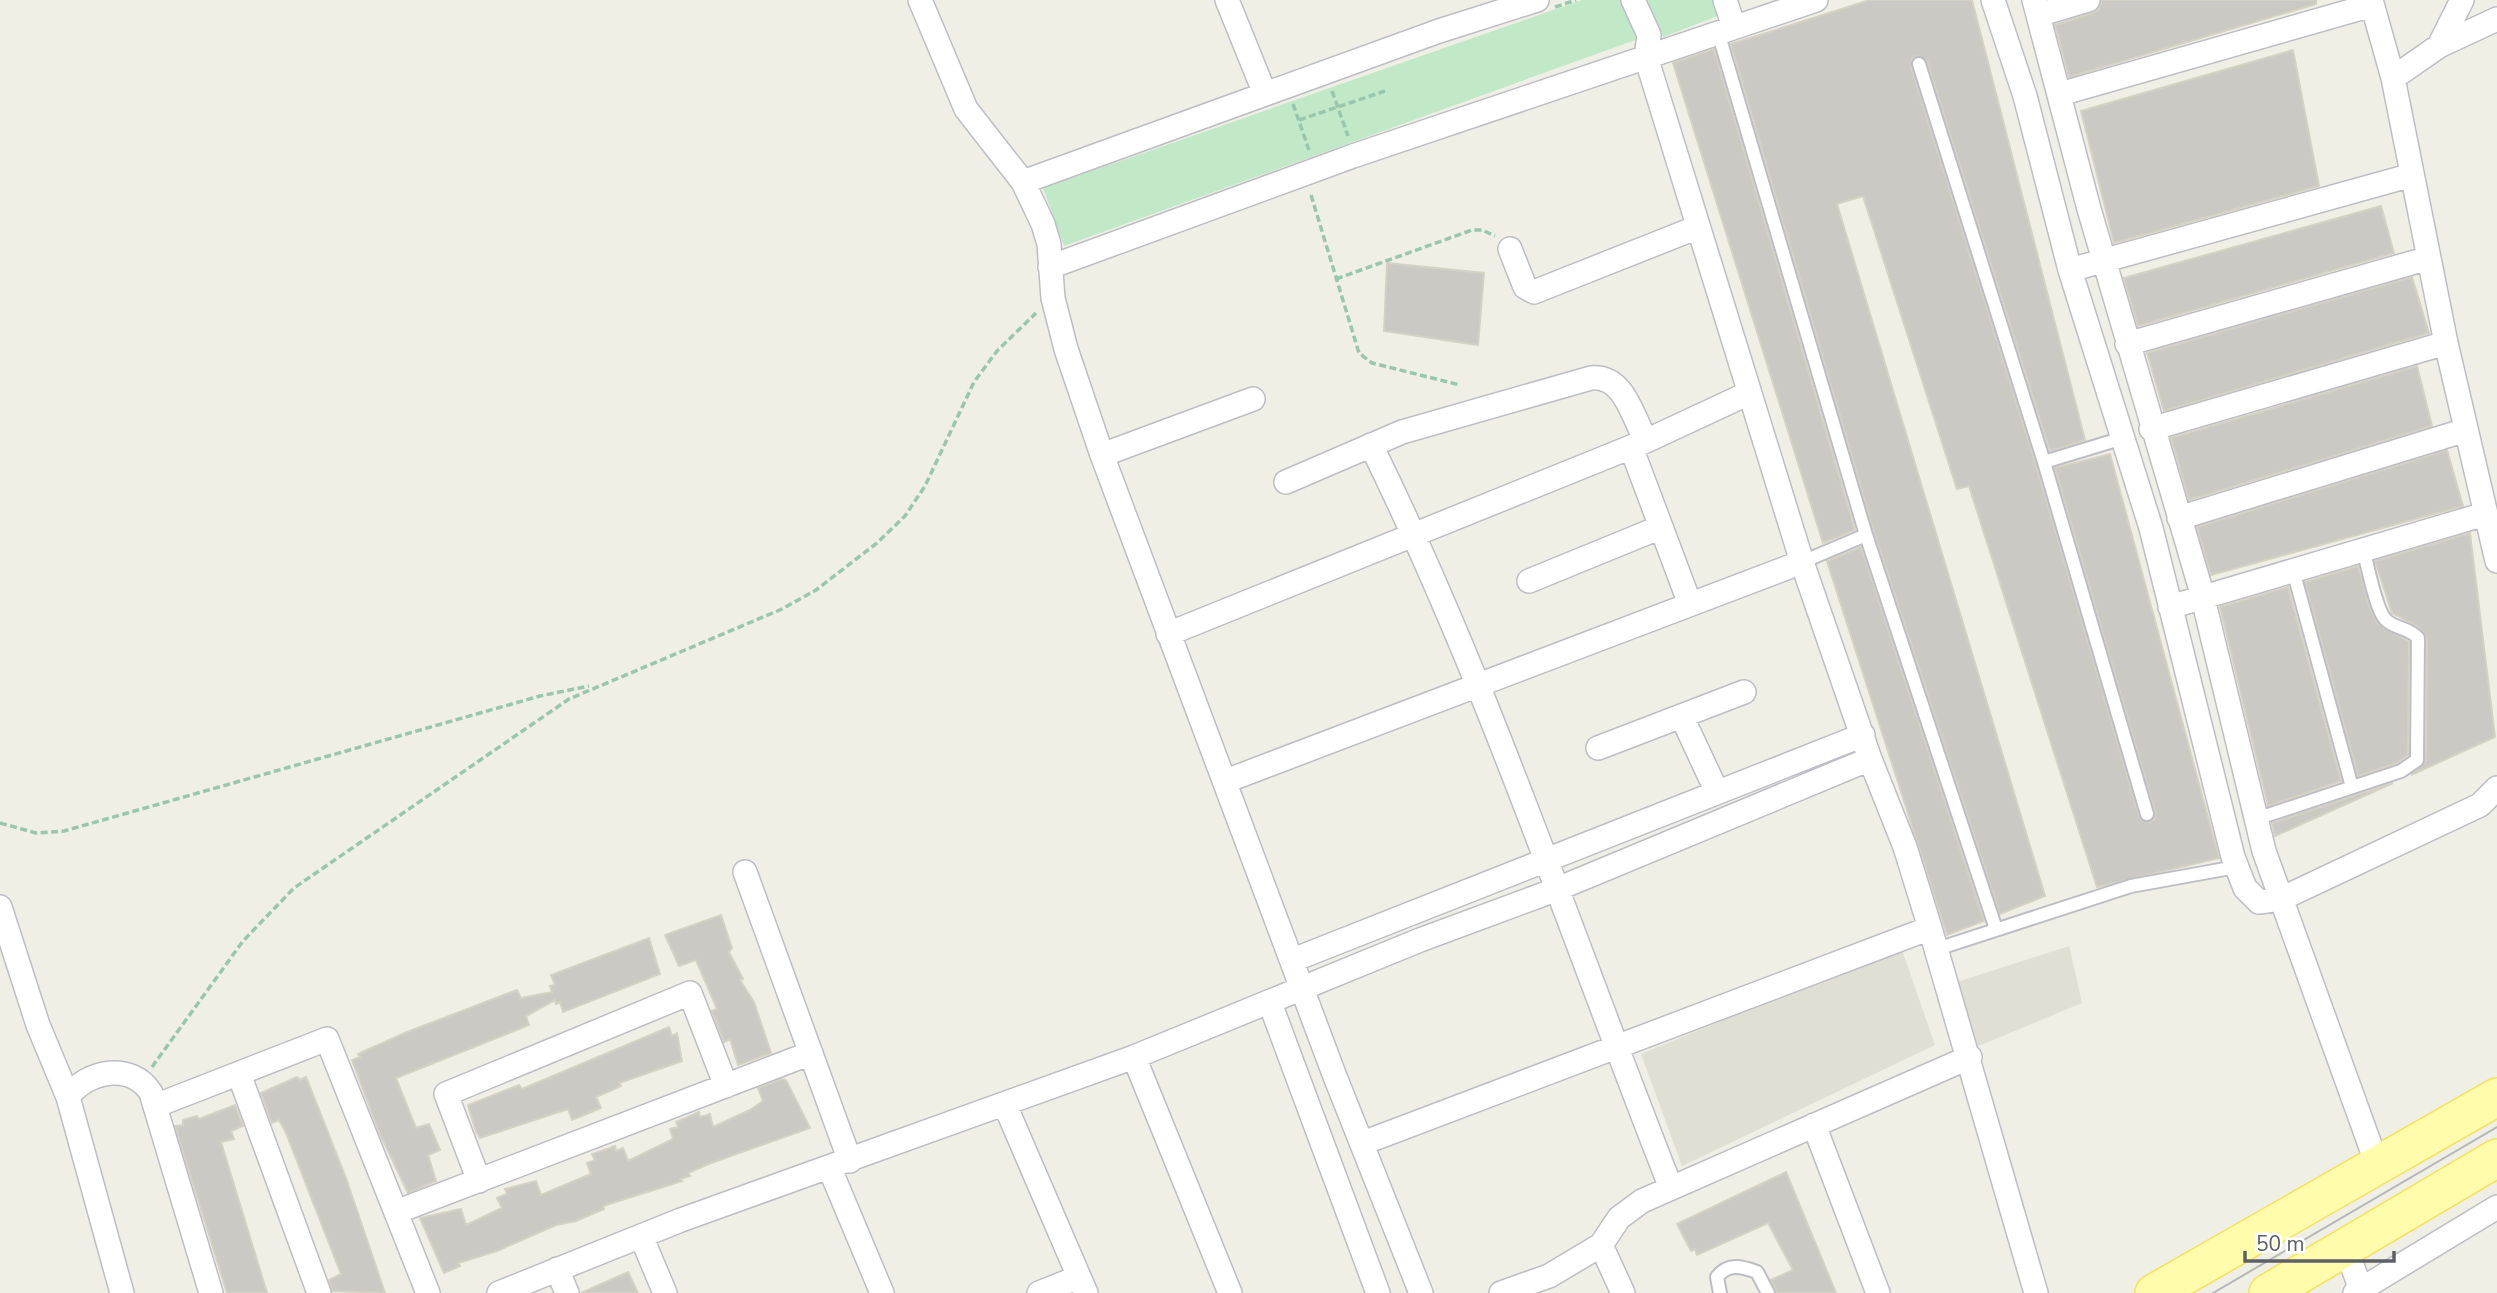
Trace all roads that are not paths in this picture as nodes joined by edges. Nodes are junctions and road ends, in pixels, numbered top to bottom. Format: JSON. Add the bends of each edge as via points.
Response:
{"nodes":[{"id":1,"x":920,"y":0,"type":"edge"},
{"id":2,"x":1227,"y":0,"type":"edge"},
{"id":3,"x":1537,"y":0,"type":"edge"},
{"id":4,"x":1633,"y":0,"type":"edge"},
{"id":5,"x":1726,"y":0,"type":"edge"},
{"id":6,"x":1993,"y":0,"type":"edge"},
{"id":7,"x":2088,"y":0,"type":"edge"},
{"id":8,"x":2462,"y":0,"type":"edge"},
{"id":9,"x":1809,"y":1,"type":"edge"},
{"id":10,"x":2371,"y":2,"type":"edge"},
{"id":11,"x":2036,"y":7,"type":"edge"},
{"id":12,"x":2497,"y":19,"type":"edge"},
{"id":13,"x":1726,"y":29,"type":"junction"},
{"id":14,"x":2439,"y":46,"type":"junction"},
{"id":15,"x":1646,"y":57,"type":"junction"},
{"id":16,"x":1919,"y":64,"type":"dead end"},
{"id":17,"x":2393,"y":78,"type":"junction"},
{"id":18,"x":1265,"y":94,"type":"junction"},
{"id":19,"x":2060,"y":94,"type":"junction"},
{"id":20,"x":2412,"y":175,"type":"junction"},
{"id":21,"x":1023,"y":182,"type":"junction"},
{"id":22,"x":1699,"y":227,"type":"junction"},
{"id":23,"x":1510,"y":249,"type":"road end"},
{"id":24,"x":2429,"y":258,"type":"junction"},
{"id":25,"x":2104,"y":260,"type":"junction"},
{"id":26,"x":1050,"y":267,"type":"junction"},
{"id":27,"x":2070,"y":270,"type":"junction"},
{"id":28,"x":2446,"y":343,"type":"junction"},
{"id":29,"x":2127,"y":344,"type":"junction"},
{"id":30,"x":1749,"y":393,"type":"junction"},
{"id":31,"x":1253,"y":399,"type":"dead end"},
{"id":32,"x":2151,"y":429,"type":"junction"},
{"id":33,"x":2466,"y":430,"type":"junction"},
{"id":34,"x":2123,"y":438,"type":"junction"},
{"id":35,"x":1638,"y":444,"type":"junction"},
{"id":36,"x":1371,"y":445,"type":"junction"},
{"id":37,"x":1102,"y":455,"type":"junction"},
{"id":38,"x":2045,"y":462,"type":"junction"},
{"id":39,"x":1286,"y":482,"type":"dead end"},
{"id":40,"x":2485,"y":514,"type":"junction"},
{"id":41,"x":2179,"y":518,"type":"junction"},
{"id":42,"x":1661,"y":527,"type":"junction"},
{"id":43,"x":1414,"y":533,"type":"junction"},
{"id":44,"x":1866,"y":535,"type":"junction"},
{"id":45,"x":2363,"y":549,"type":"junction"},
{"id":46,"x":2497,"y":561,"type":"edge"},
{"id":47,"x":1802,"y":562,"type":"junction"},
{"id":48,"x":2293,"y":570,"type":"junction"},
{"id":49,"x":1529,"y":580,"type":"dead end"},
{"id":50,"x":2203,"y":598,"type":"junction"},
{"id":51,"x":1690,"y":604,"type":"junction"},
{"id":52,"x":2170,"y":607,"type":"junction"},
{"id":53,"x":1168,"y":634,"type":"junction"},
{"id":54,"x":1476,"y":686,"type":"junction"},
{"id":55,"x":1744,"y":692,"type":"dead end"},
{"id":56,"x":1682,"y":717,"type":"junction"},
{"id":57,"x":1863,"y":735,"type":"junction"},
{"id":58,"x":1598,"y":748,"type":"dead end"},
{"id":59,"x":1870,"y":759,"type":"junction"},
{"id":60,"x":1226,"y":781,"type":"junction"},
{"id":61,"x":2351,"y":787,"type":"junction"},
{"id":62,"x":2497,"y":788,"type":"edge"},
{"id":63,"x":1717,"y":792,"type":"junction"},
{"id":64,"x":2147,"y":814,"type":"dead end"},
{"id":65,"x":2256,"y":819,"type":"junction"},
{"id":66,"x":1545,"y":860,"type":"junction"},
{"id":67,"x":2236,"y":867,"type":"junction"},
{"id":68,"x":745,"y":872,"type":"dead end"},
{"id":69,"x":1555,"y":890,"type":"junction"},
{"id":70,"x":2281,"y":899,"type":"junction"},
{"id":71,"x":0,"y":907,"type":"edge"},
{"id":72,"x":1996,"y":929,"type":"junction"},
{"id":73,"x":1934,"y":938,"type":"junction"},
{"id":74,"x":1293,"y":960,"type":"junction"},
{"id":75,"x":1303,"y":990,"type":"junction"},
{"id":76,"x":1270,"y":1003,"type":"junction"},
{"id":77,"x":1616,"y":1047,"type":"junction"},
{"id":78,"x":811,"y":1053,"type":"junction"},
{"id":79,"x":1134,"y":1056,"type":"junction"},
{"id":80,"x":1970,"y":1056,"type":"junction"},
{"id":81,"x":239,"y":1074,"type":"junction"},
{"id":82,"x":726,"y":1086,"type":"junction"},
{"id":83,"x":68,"y":1097,"type":"junction"},
{"id":84,"x":2497,"y":1097,"type":"edge"},
{"id":85,"x":1005,"y":1105,"type":"junction"},
{"id":86,"x":155,"y":1106,"type":"junction"},
{"id":87,"x":1814,"y":1125,"type":"junction"},
{"id":88,"x":1363,"y":1143,"type":"junction"},
{"id":89,"x":2497,"y":1158,"type":"edge"},
{"id":90,"x":840,"y":1165,"type":"junction"},
{"id":91,"x":2378,"y":1167,"type":"junction"},
{"id":92,"x":479,"y":1181,"type":"junction"},
{"id":93,"x":1671,"y":1188,"type":"junction"},
{"id":94,"x":2497,"y":1207,"type":"edge"},
{"id":95,"x":396,"y":1212,"type":"junction"},
{"id":96,"x":641,"y":1236,"type":"junction"},
{"id":97,"x":1601,"y":1245,"type":"junction"},
{"id":98,"x":2346,"y":1248,"type":"junction"},
{"id":99,"x":557,"y":1269,"type":"junction"},
{"id":100,"x":1082,"y":1285,"type":"edge"},
{"id":101,"x":2359,"y":1292,"type":"edge"},
{"id":102,"x":122,"y":1293,"type":"edge"},
{"id":103,"x":211,"y":1293,"type":"edge"},
{"id":104,"x":319,"y":1293,"type":"edge"},
{"id":105,"x":428,"y":1293,"type":"edge"},
{"id":106,"x":499,"y":1293,"type":"edge"},
{"id":107,"x":567,"y":1293,"type":"edge"},
{"id":108,"x":665,"y":1293,"type":"edge"},
{"id":109,"x":882,"y":1293,"type":"edge"},
{"id":110,"x":1039,"y":1293,"type":"edge"},
{"id":111,"x":1230,"y":1293,"type":"edge"},
{"id":112,"x":1377,"y":1293,"type":"edge"},
{"id":113,"x":1421,"y":1293,"type":"edge"},
{"id":114,"x":1501,"y":1293,"type":"edge"},
{"id":115,"x":1623,"y":1293,"type":"edge"},
{"id":116,"x":1720,"y":1293,"type":"edge"},
{"id":117,"x":1768,"y":1293,"type":"edge"},
{"id":118,"x":1878,"y":1293,"type":"edge"},
{"id":119,"x":2036,"y":1293,"type":"edge"},
{"id":120,"x":2154,"y":1293,"type":"edge"},
{"id":121,"x":2268,"y":1293,"type":"edge"}],
"edges":[{"from":1,"to":21,"type":"street","via":[[967,109]]},
{"from":2,"to":18,"type":"street"},
{"from":3,"to":18,"type":"street"},
{"from":4,"to":15,"type":"street","via":[[1649,35]]},
{"from":5,"to":13,"type":"street"},
{"from":6,"to":27,"type":"street","via":[[2025,96]]},
{"from":7,"to":11,"type":"street"},
{"from":8,"to":14,"type":"street"},
{"from":9,"to":13,"type":"street"},
{"from":10,"to":17,"type":"street"},
{"from":10,"to":19,"type":"street"},
{"from":11,"to":19,"type":"street"},
{"from":12,"to":14,"type":"street"},
{"from":13,"to":15,"type":"street"},
{"from":13,"to":44,"type":"lane"},
{"from":14,"to":17,"type":"street"},
{"from":15,"to":22,"type":"street"},
{"from":15,"to":26,"type":"street","via":[[1307,163]]},
{"from":16,"to":38,"type":"lane"},
{"from":17,"to":20,"type":"street"},
{"from":18,"to":21,"type":"street"},
{"from":19,"to":25,"type":"street"},
{"from":20,"to":24,"type":"street"},
{"from":20,"to":25,"type":"street"},
{"from":21,"to":26,"type":"street","via":[[1043,224]]},
{"from":22,"to":23,"type":"street","via":[[1534,292],[1525,287]]},
{"from":22,"to":30,"type":"street"},
{"from":24,"to":28,"type":"street"},
{"from":24,"to":29,"type":"street"},
{"from":25,"to":27,"type":"street"},
{"from":25,"to":29,"type":"street"},
{"from":26,"to":37,"type":"street","via":[[1066,349]]},
{"from":27,"to":34,"type":"street"},
{"from":28,"to":32,"type":"street"},
{"from":28,"to":33,"type":"street"},
{"from":29,"to":32,"type":"street"},
{"from":30,"to":35,"type":"street"},
{"from":30,"to":47,"type":"street"},
{"from":31,"to":37,"type":"street"},
{"from":32,"to":41,"type":"street"},
{"from":33,"to":40,"type":"street"},
{"from":33,"to":41,"type":"street"},
{"from":34,"to":38,"type":"lane"},
{"from":34,"to":52,"type":"street"},
{"from":35,"to":36,"type":"street","via":[[1616,383],[1605,377],[1402,432]]},
{"from":35,"to":42,"type":"street"},
{"from":35,"to":43,"type":"street"},
{"from":36,"to":39,"type":"street"},
{"from":36,"to":43,"type":"street"},
{"from":37,"to":53,"type":"street"},
{"from":38,"to":64,"type":"lane"},
{"from":40,"to":45,"type":"street"},
{"from":40,"to":46,"type":"street"},
{"from":41,"to":50,"type":"street"},
{"from":42,"to":49,"type":"street"},
{"from":42,"to":51,"type":"street"},
{"from":43,"to":53,"type":"street"},
{"from":43,"to":54,"type":"street"},
{"from":44,"to":47,"type":"lane"},
{"from":44,"to":72,"type":"lane"},
{"from":45,"to":48,"type":"street"},
{"from":45,"to":61,"type":"lane","via":[[2383,617],[2418,638],[2420,751],[2413,765]]},
{"from":47,"to":51,"type":"street"},
{"from":47,"to":57,"type":"street"},
{"from":48,"to":50,"type":"street"},
{"from":48,"to":61,"type":"lane"},
{"from":50,"to":52,"type":"street"},
{"from":50,"to":65,"type":"street"},
{"from":51,"to":54,"type":"street"},
{"from":52,"to":67,"type":"street"},
{"from":53,"to":60,"type":"street"},
{"from":54,"to":60,"type":"street"},
{"from":54,"to":66,"type":"street"},
{"from":55,"to":56,"type":"street"},
{"from":56,"to":58,"type":"street"},
{"from":56,"to":63,"type":"street"},
{"from":57,"to":59,"type":"street"},
{"from":57,"to":63,"type":"street"},
{"from":59,"to":69,"type":"street"},
{"from":59,"to":73,"type":"street"},
{"from":60,"to":74,"type":"street"},
{"from":61,"to":65,"type":"lane"},
{"from":62,"to":70,"type":"street","via":[[2480,805]]},
{"from":63,"to":66,"type":"street"},
{"from":65,"to":70,"type":"street"},
{"from":66,"to":69,"type":"street"},
{"from":66,"to":74,"type":"street"},
{"from":67,"to":70,"type":"street","via":[[2245,888],[2259,902]]},
{"from":67,"to":72,"type":"lane","via":[[2132,886]]},
{"from":68,"to":78,"type":"street"},
{"from":69,"to":75,"type":"street"},
{"from":69,"to":77,"type":"street"},
{"from":70,"to":91,"type":"street"},
{"from":71,"to":83,"type":"street","via":[[37,1026]]},
{"from":72,"to":73,"type":"lane"},
{"from":73,"to":77,"type":"street"},
{"from":73,"to":80,"type":"street"},
{"from":74,"to":75,"type":"street"},
{"from":75,"to":76,"type":"street"},
{"from":75,"to":88,"type":"street"},
{"from":76,"to":79,"type":"street"},
{"from":76,"to":112,"type":"street"},
{"from":77,"to":88,"type":"street"},
{"from":77,"to":93,"type":"street"},
{"from":78,"to":82,"type":"street"},
{"from":78,"to":90,"type":"street"},
{"from":79,"to":85,"type":"street"},
{"from":79,"to":111,"type":"street"},
{"from":80,"to":87,"type":"street"},
{"from":80,"to":119,"type":"street"},
{"from":81,"to":86,"type":"street"},
{"from":81,"to":95,"type":"street","via":[[327,1039]]},
{"from":81,"to":104,"type":"street"},
{"from":82,"to":92,"type":"street"},
{"from":82,"to":92,"type":"street","via":[[690,993],[446,1094]]},
{"from":83,"to":86,"type":"street","via":[[87,1080],[129,1073],[143,1080]]},
{"from":83,"to":102,"type":"street"},
{"from":84,"to":91,"type":"main road"},
{"from":85,"to":90,"type":"street"},
{"from":85,"to":100,"type":"street"},
{"from":86,"to":103,"type":"street"},
{"from":87,"to":93,"type":"street"},
{"from":87,"to":118,"type":"street"},
{"from":88,"to":113,"type":"street"},
{"from":89,"to":98,"type":"main road"},
{"from":90,"to":96,"type":"street"},
{"from":90,"to":109,"type":"street"},
{"from":91,"to":120,"type":"main road"},
{"from":92,"to":95,"type":"street"},
{"from":93,"to":97,"type":"street","via":[[1619,1218]]},
{"from":94,"to":101,"type":"street"},
{"from":95,"to":105,"type":"street"},
{"from":96,"to":99,"type":"street"},
{"from":96,"to":108,"type":"street"},
{"from":97,"to":114,"type":"street","via":[[1549,1276]]},
{"from":97,"to":115,"type":"street"},
{"from":98,"to":101,"type":"street"},
{"from":98,"to":121,"type":"main road"},
{"from":99,"to":106,"type":"street"},
{"from":99,"to":107,"type":"street"},
{"from":100,"to":110,"type":"street"},
{"from":116,"to":117,"type":"lane","via":[[1717,1278],[1724,1269],[1742,1266],[1757,1272]]}]}
